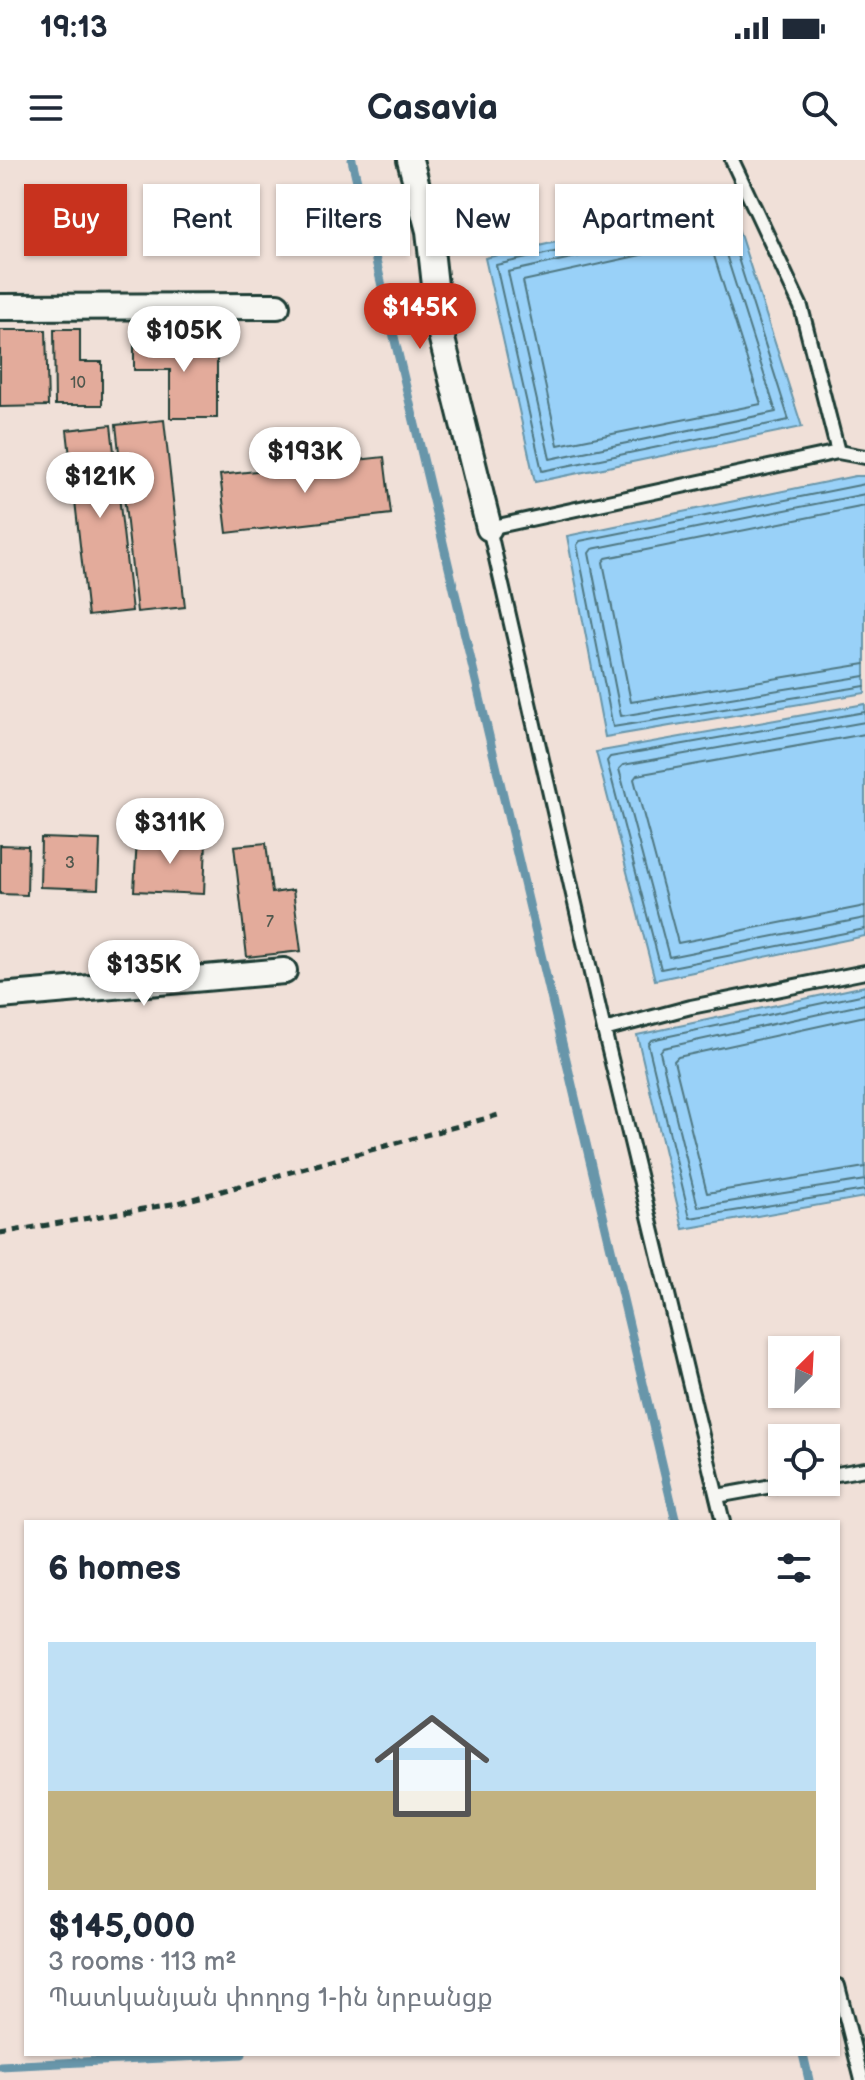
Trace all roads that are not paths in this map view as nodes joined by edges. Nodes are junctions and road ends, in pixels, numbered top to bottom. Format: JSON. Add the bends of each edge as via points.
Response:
{"nodes":[{"id":1,"x":410,"y":160,"type":"edge"},
{"id":2,"x":732,"y":160,"type":"edge"},
{"id":3,"x":277,"y":306,"type":"dead end"},
{"id":4,"x":0,"y":307,"type":"edge"},
{"id":5,"x":838,"y":452,"type":"junction"},
{"id":6,"x":865,"y":457,"type":"edge"},
{"id":7,"x":489,"y":528,"type":"junction"},
{"id":8,"x":284,"y":971,"type":"dead end"},
{"id":9,"x":865,"y":972,"type":"edge"},
{"id":10,"x":0,"y":996,"type":"edge"},
{"id":11,"x":604,"y":1030,"type":"junction"},
{"id":12,"x":865,"y":1469,"type":"edge"},
{"id":13,"x":840,"y":1473,"type":"edge"},
{"id":14,"x":768,"y":1487,"type":"edge"},
{"id":15,"x":717,"y":1496,"type":"junction"},
{"id":16,"x":723,"y":1520,"type":"edge"},
{"id":17,"x":840,"y":1994,"type":"edge"},
{"id":18,"x":862,"y":2080,"type":"edge"}],
"edges":[{"from":1,"to":7,"type":"street","via":[[429,231],[440,331]]},
{"from":2,"to":5,"type":"lane","via":[[801,307]]},
{"from":3,"to":4,"type":"street"},
{"from":5,"to":6,"type":"lane"},
{"from":5,"to":7,"type":"lane"},
{"from":7,"to":11,"type":"lane"},
{"from":8,"to":10,"type":"street"},
{"from":9,"to":11,"type":"lane"},
{"from":11,"to":15,"type":"lane"},
{"from":12,"to":13,"type":"lane"},
{"from":14,"to":15,"type":"lane"},
{"from":15,"to":16,"type":"lane"},
{"from":17,"to":18,"type":"lane"}]}
